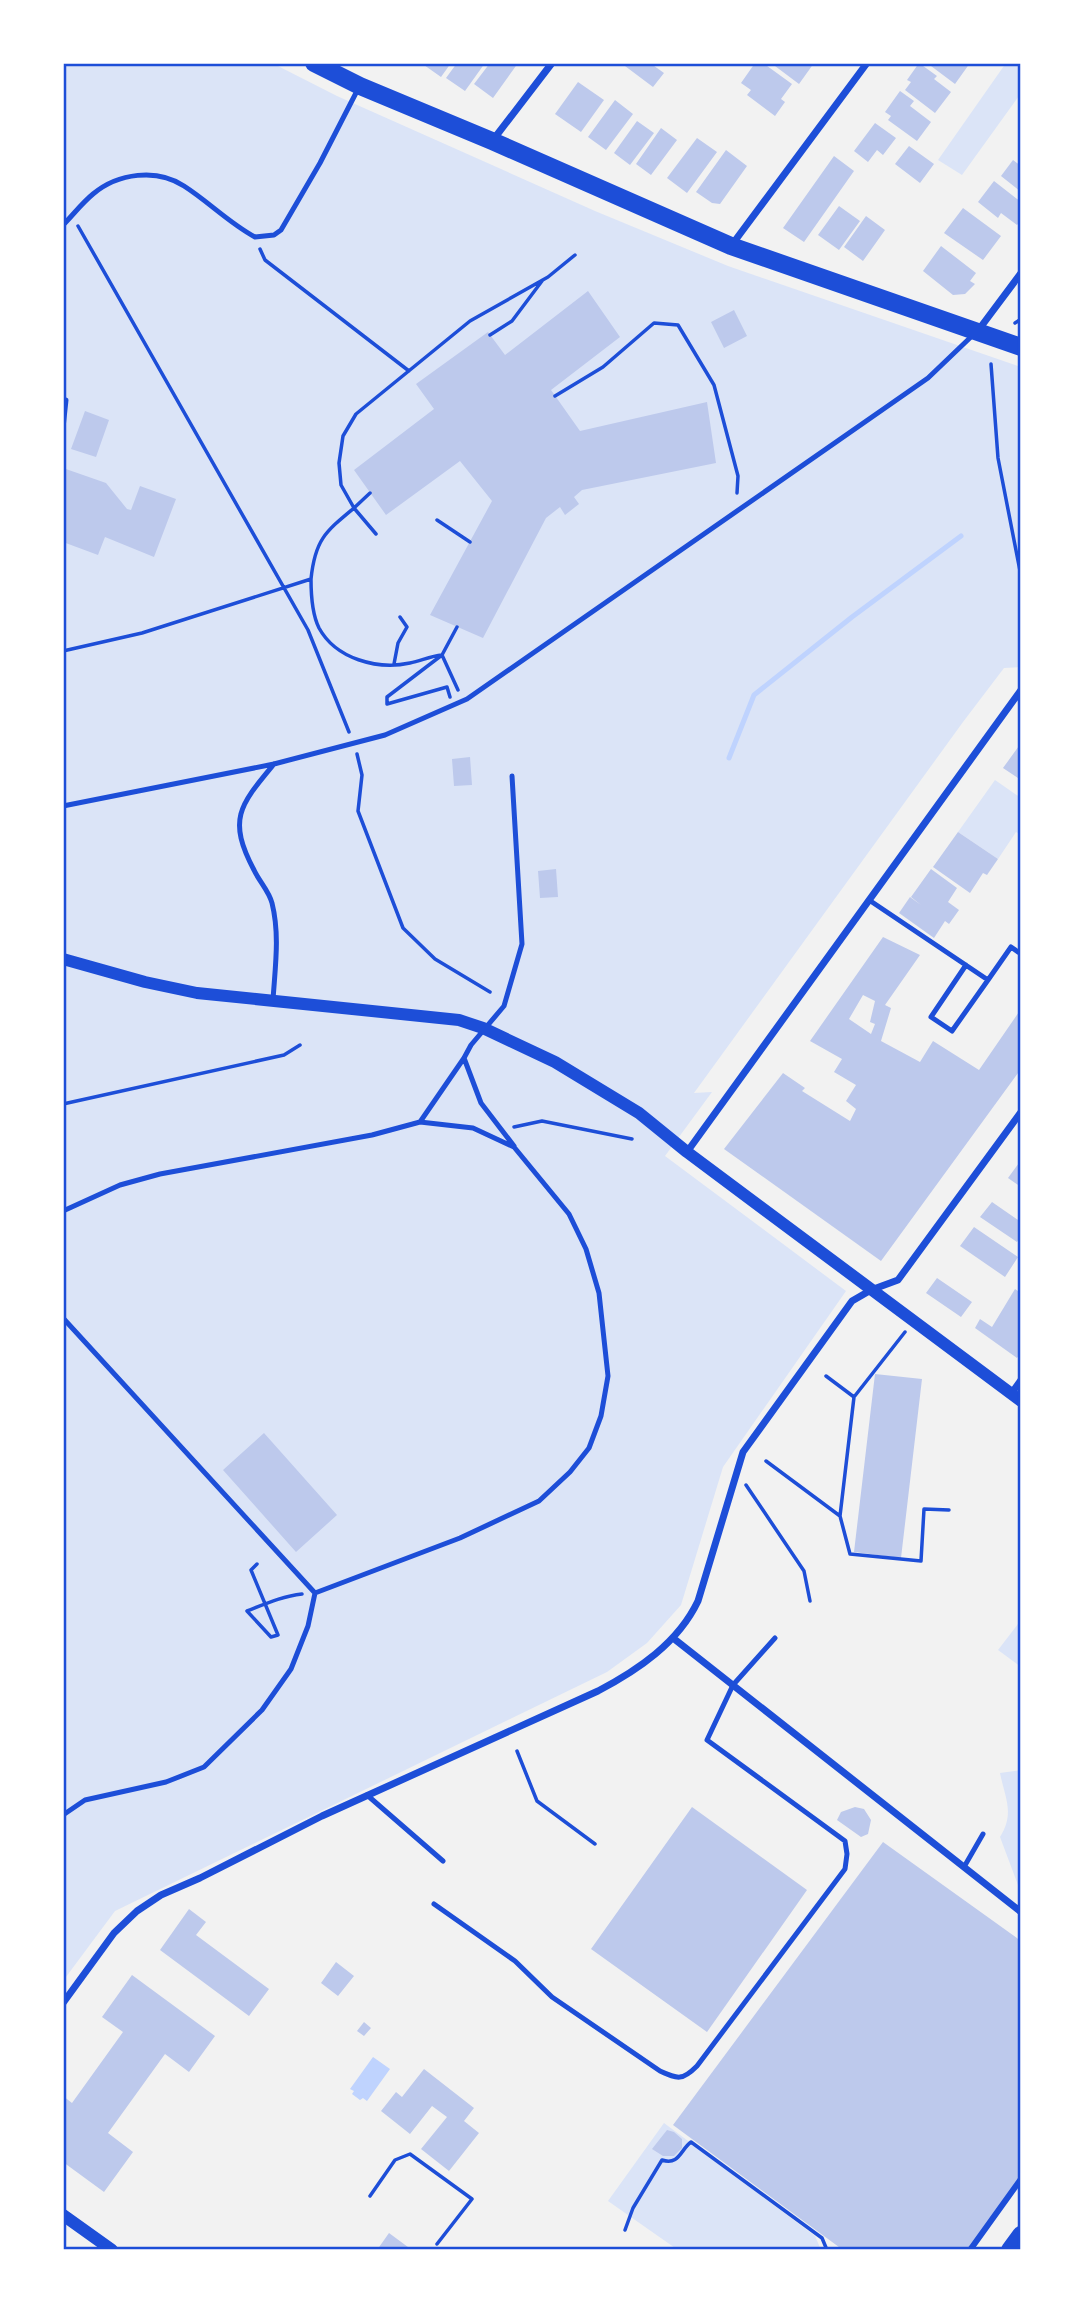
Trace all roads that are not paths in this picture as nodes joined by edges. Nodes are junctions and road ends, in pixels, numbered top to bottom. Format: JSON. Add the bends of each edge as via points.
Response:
{"nodes":[{"id":1,"x":313,"y":63,"type":"edge"},
{"id":2,"x":552,"y":63,"type":"edge"},
{"id":3,"x":867,"y":63,"type":"edge"},
{"id":4,"x":360,"y":86,"type":"junction"},
{"id":5,"x":492,"y":141,"type":"junction"},
{"id":6,"x":63,"y":225,"type":"edge"},
{"id":7,"x":731,"y":246,"type":"junction"},
{"id":8,"x":1021,"y":273,"type":"edge"},
{"id":9,"x":976,"y":332,"type":"junction"},
{"id":10,"x":1021,"y":347,"type":"edge"},
{"id":11,"x":63,"y":400,"type":"edge"},
{"id":12,"x":63,"y":428,"type":"edge"},
{"id":13,"x":1021,"y":691,"type":"edge"},
{"id":14,"x":274,"y":764,"type":"junction"},
{"id":15,"x":512,"y":776,"type":"dead end"},
{"id":16,"x":63,"y":806,"type":"edge"},
{"id":17,"x":869,"y":900,"type":"junction"},
{"id":18,"x":1021,"y":954,"type":"edge"},
{"id":19,"x":63,"y":959,"type":"edge"},
{"id":20,"x":966,"y":965,"type":"junction"},
{"id":21,"x":988,"y":980,"type":"junction"},
{"id":22,"x":272,"y":1001,"type":"junction"},
{"id":23,"x":483,"y":1028,"type":"junction"},
{"id":24,"x":464,"y":1058,"type":"junction"},
{"id":25,"x":1021,"y":1112,"type":"edge"},
{"id":26,"x":420,"y":1122,"type":"junction"},
{"id":27,"x":514,"y":1147,"type":"junction"},
{"id":28,"x":687,"y":1152,"type":"junction"},
{"id":29,"x":63,"y":1211,"type":"edge"},
{"id":30,"x":871,"y":1290,"type":"junction"},
{"id":31,"x":63,"y":1318,"type":"edge"},
{"id":32,"x":1021,"y":1380,"type":"edge"},
{"id":33,"x":1016,"y":1397,"type":"edge"},
{"id":34,"x":315,"y":1593,"type":"junction"},
{"id":35,"x":673,"y":1637,"type":"junction"},
{"id":36,"x":775,"y":1638,"type":"dead end"},
{"id":37,"x":733,"y":1685,"type":"junction"},
{"id":38,"x":367,"y":1795,"type":"junction"},
{"id":39,"x":63,"y":1815,"type":"edge"},
{"id":40,"x":983,"y":1833,"type":"dead end"},
{"id":41,"x":443,"y":1861,"type":"dead end"},
{"id":42,"x":964,"y":1867,"type":"junction"},
{"id":43,"x":434,"y":1904,"type":"dead end"},
{"id":44,"x":1021,"y":1912,"type":"edge"},
{"id":45,"x":63,"y":2003,"type":"edge"},
{"id":46,"x":1021,"y":2179,"type":"edge"},
{"id":47,"x":63,"y":2216,"type":"edge"},
{"id":48,"x":1021,"y":2235,"type":"edge"},
{"id":49,"x":112,"y":2250,"type":"edge"},
{"id":50,"x":970,"y":2250,"type":"edge"},
{"id":51,"x":1010,"y":2250,"type":"edge"}],
"edges":[{"from":1,"to":4,"type":"main road"},
{"from":2,"to":5,"type":"street"},
{"from":3,"to":7,"type":"street"},
{"from":4,"to":5,"type":"main road"},
{"from":4,"to":6,"type":"lane","via":[[320,163],[274,235],[255,237],[183,185],[150,174],[116,180],[94,193]]},
{"from":5,"to":7,"type":"main road"},
{"from":7,"to":9,"type":"main road"},
{"from":8,"to":9,"type":"street"},
{"from":9,"to":10,"type":"main road"},
{"from":9,"to":14,"type":"lane","via":[[928,377],[467,699],[385,735]]},
{"from":11,"to":12,"type":"lane"},
{"from":13,"to":17,"type":"street"},
{"from":14,"to":16,"type":"lane"},
{"from":14,"to":22,"type":"lane","via":[[247,797],[238,821],[240,842],[271,899],[275,917]]},
{"from":15,"to":23,"type":"lane","via":[[522,944],[504,1006]]},
{"from":17,"to":20,"type":"lane"},
{"from":17,"to":28,"type":"street"},
{"from":18,"to":21,"type":"lane","via":[[1011,947]]},
{"from":19,"to":22,"type":"street","via":[[197,993]]},
{"from":20,"to":21,"type":"lane"},
{"from":20,"to":21,"type":"lane","via":[[931,1017],[952,1031]]},
{"from":22,"to":23,"type":"street","via":[[459,1020]]},
{"from":23,"to":24,"type":"lane"},
{"from":23,"to":28,"type":"street","via":[[555,1062],[639,1113]]},
{"from":24,"to":26,"type":"lane"},
{"from":24,"to":27,"type":"lane","via":[[481,1103]]},
{"from":25,"to":30,"type":"street","via":[[898,1280]]},
{"from":26,"to":27,"type":"lane","via":[[473,1128]]},
{"from":26,"to":29,"type":"lane","via":[[160,1174],[120,1185]]},
{"from":27,"to":34,"type":"lane","via":[[569,1213],[599,1293],[608,1376],[589,1448],[539,1501],[460,1538]]},
{"from":28,"to":30,"type":"street"},
{"from":30,"to":33,"type":"street"},
{"from":30,"to":35,"type":"street","via":[[852,1301],[743,1452],[698,1601]]},
{"from":31,"to":34,"type":"lane"},
{"from":32,"to":33,"type":"street"},
{"from":34,"to":39,"type":"lane","via":[[291,1669],[262,1710],[204,1767],[166,1782],[85,1800]]},
{"from":35,"to":37,"type":"street"},
{"from":35,"to":38,"type":"street","via":[[630,1674]]},
{"from":36,"to":37,"type":"lane"},
{"from":37,"to":42,"type":"street"},
{"from":37,"to":43,"type":"lane","via":[[707,1740],[833,1831],[845,1841],[847,1854],[845,1869],[687,2076],[676,2078],[660,2071],[552,1997],[515,1961]]},
{"from":38,"to":41,"type":"lane"},
{"from":38,"to":45,"type":"street","via":[[137,1911],[114,1933]]},
{"from":40,"to":42,"type":"lane"},
{"from":42,"to":44,"type":"street"},
{"from":46,"to":50,"type":"street"},
{"from":47,"to":49,"type":"street"},
{"from":48,"to":51,"type":"main road"}]}
